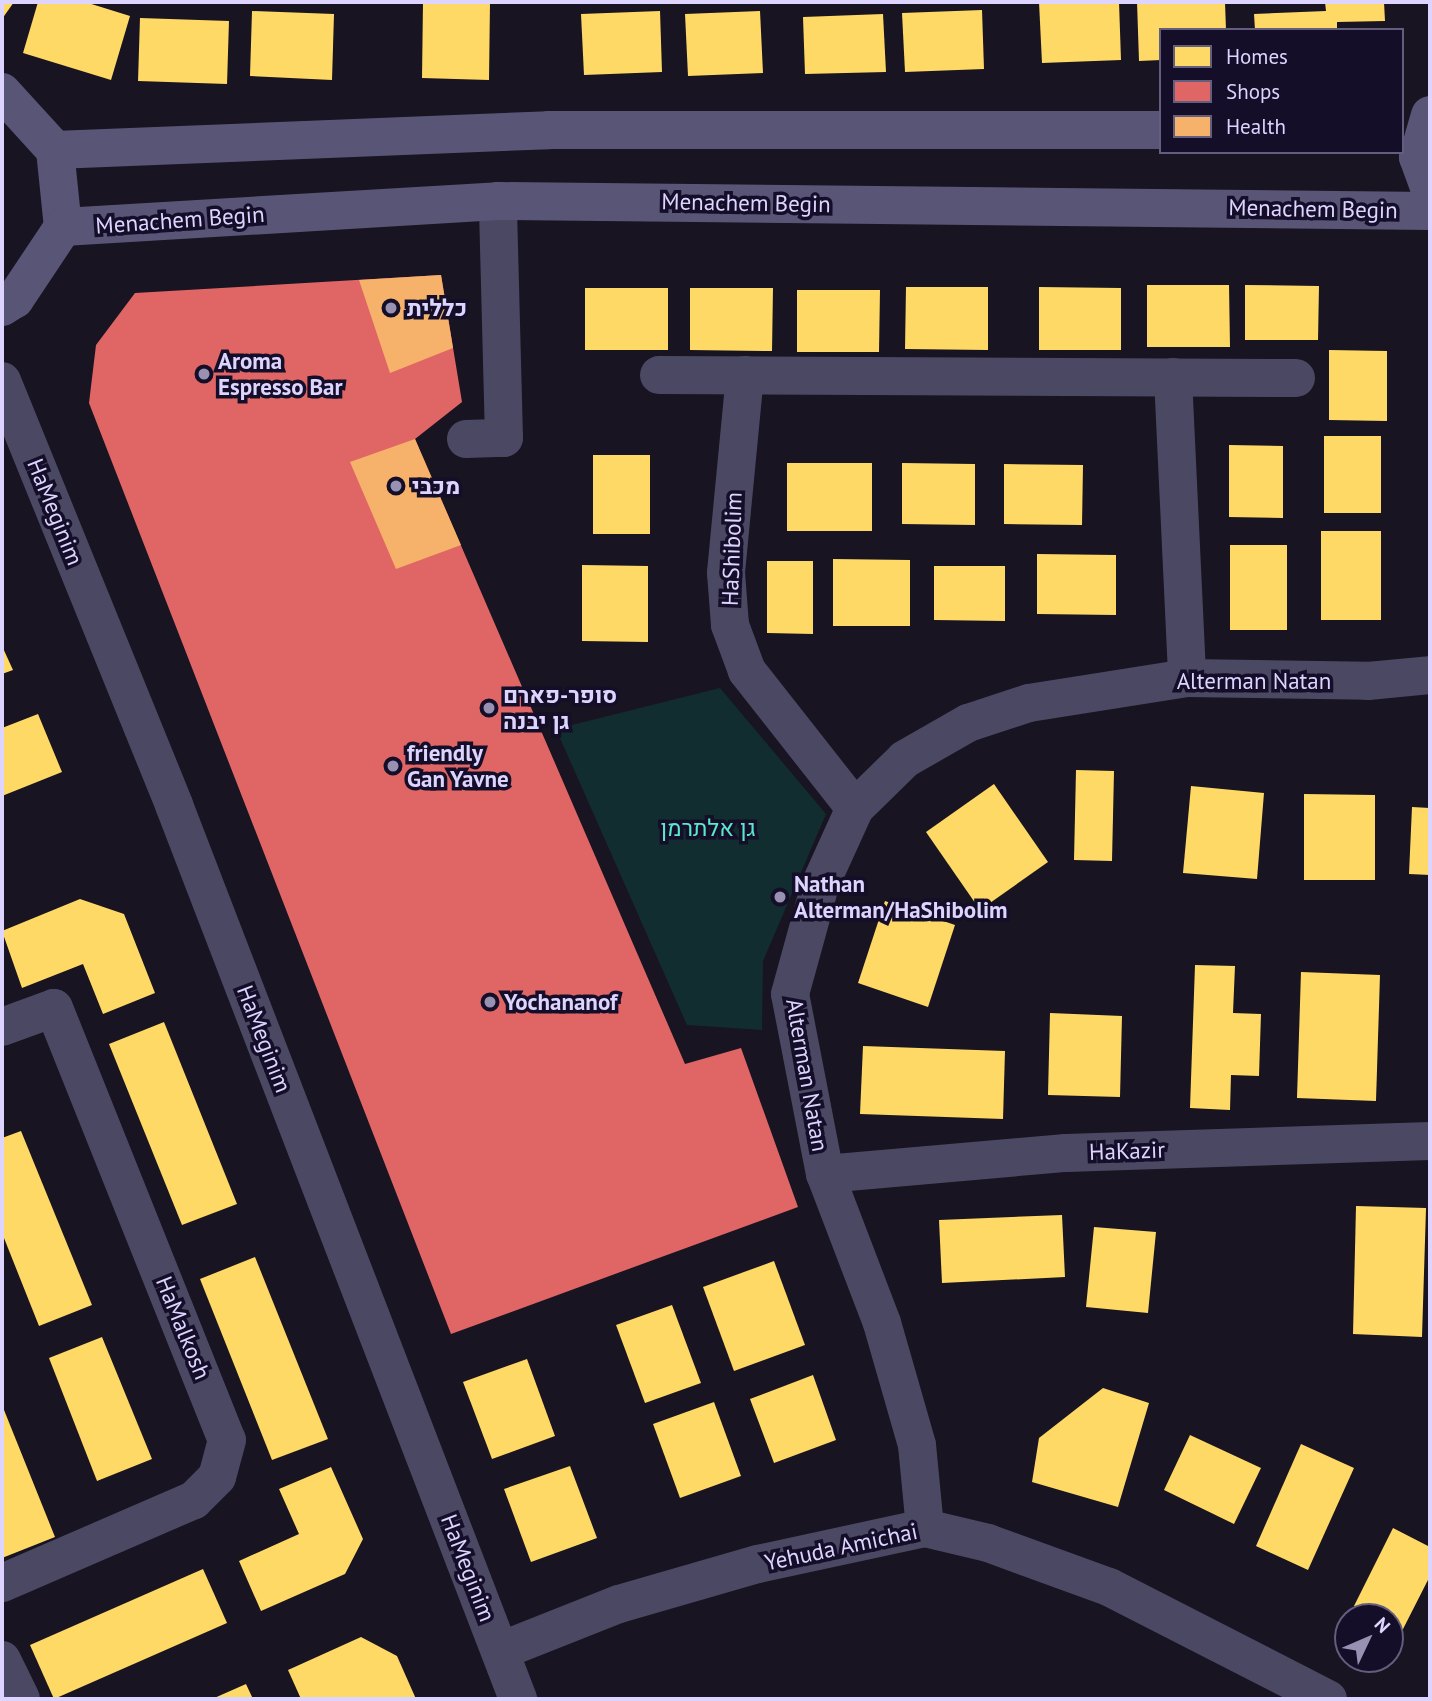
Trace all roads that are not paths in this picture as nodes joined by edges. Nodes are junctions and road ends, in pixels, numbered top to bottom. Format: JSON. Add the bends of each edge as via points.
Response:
{"nodes":[{"id":1,"x":2,"y":92,"type":"edge"},
{"id":2,"x":1419,"y":123,"type":"edge"},
{"id":3,"x":1159,"y":130,"type":"edge"},
{"id":4,"x":55,"y":150,"type":"junction"},
{"id":5,"x":1430,"y":190,"type":"edge"},
{"id":6,"x":498,"y":201,"type":"junction"},
{"id":7,"x":1430,"y":211,"type":"edge"},
{"id":8,"x":63,"y":227,"type":"junction"},
{"id":9,"x":2,"y":307,"type":"edge"},
{"id":10,"x":659,"y":375,"type":"dead end"},
{"id":11,"x":745,"y":375,"type":"junction"},
{"id":12,"x":1173,"y":377,"type":"junction"},
{"id":13,"x":1296,"y":378,"type":"dead end"},
{"id":14,"x":2,"y":381,"type":"edge"},
{"id":15,"x":466,"y":439,"type":"dead end"},
{"id":16,"x":1430,"y":675,"type":"edge"},
{"id":17,"x":1187,"y":678,"type":"junction"},
{"id":18,"x":855,"y":808,"type":"junction"},
{"id":19,"x":2,"y":1027,"type":"edge"},
{"id":20,"x":1430,"y":1141,"type":"edge"},
{"id":21,"x":825,"y":1174,"type":"junction"},
{"id":22,"x":925,"y":1528,"type":"junction"},
{"id":23,"x":2,"y":1583,"type":"edge"},
{"id":24,"x":500,"y":1651,"type":"junction"},
{"id":25,"x":2,"y":1660,"type":"edge"},
{"id":26,"x":21,"y":1699,"type":"edge"},
{"id":27,"x":519,"y":1699,"type":"edge"},
{"id":28,"x":1328,"y":1699,"type":"edge"}],
"edges":[{"from":1,"to":4,"type":"main road"},
{"from":2,"to":5,"type":"main road","via":[[1419,157]]},
{"from":3,"to":4,"type":"main road","via":[[549,130]]},
{"from":4,"to":8,"type":"main road"},
{"from":6,"to":7,"type":"main road","name":"Menachem Begin"},
{"from":6,"to":8,"type":"main road","name":"Menachem Begin"},
{"from":6,"to":15,"type":"street","via":[[504,438]]},
{"from":8,"to":9,"type":"main road","via":[[15,299]]},
{"from":10,"to":11,"type":"street"},
{"from":11,"to":12,"type":"street"},
{"from":11,"to":18,"type":"street","name":"HaShibolim","via":[[726,573],[730,625],[747,671]]},
{"from":12,"to":13,"type":"street"},
{"from":12,"to":17,"type":"street"},
{"from":14,"to":24,"type":"street","name":"HaMeginim","via":[[174,805]]},
{"from":16,"to":17,"type":"street","name":"Alterman Natan","via":[[1368,681]]},
{"from":17,"to":18,"type":"street","name":"Alterman Natan","via":[[1029,703],[968,723],[905,759]]},
{"from":18,"to":21,"type":"street","name":"Alterman Natan","via":[[820,885],[790,994]]},
{"from":19,"to":23,"type":"street","name":"HaMalkosh","via":[[54,1008],[227,1440],[217,1477],[194,1500]]},
{"from":20,"to":21,"type":"street","name":"HaKazir","via":[[1066,1153]]},
{"from":21,"to":22,"type":"street","name":"Alterman Natan","via":[[882,1323],[917,1445]]},
{"from":22,"to":24,"type":"street","name":"Yehuda Amichai","via":[[758,1564],[632,1601]]},
{"from":22,"to":28,"type":"street","name":"Yehuda Amichai","via":[[988,1543],[1109,1587]]},
{"from":24,"to":27,"type":"street","name":"HaMeginim"},
{"from":25,"to":26,"type":"street"}]}
